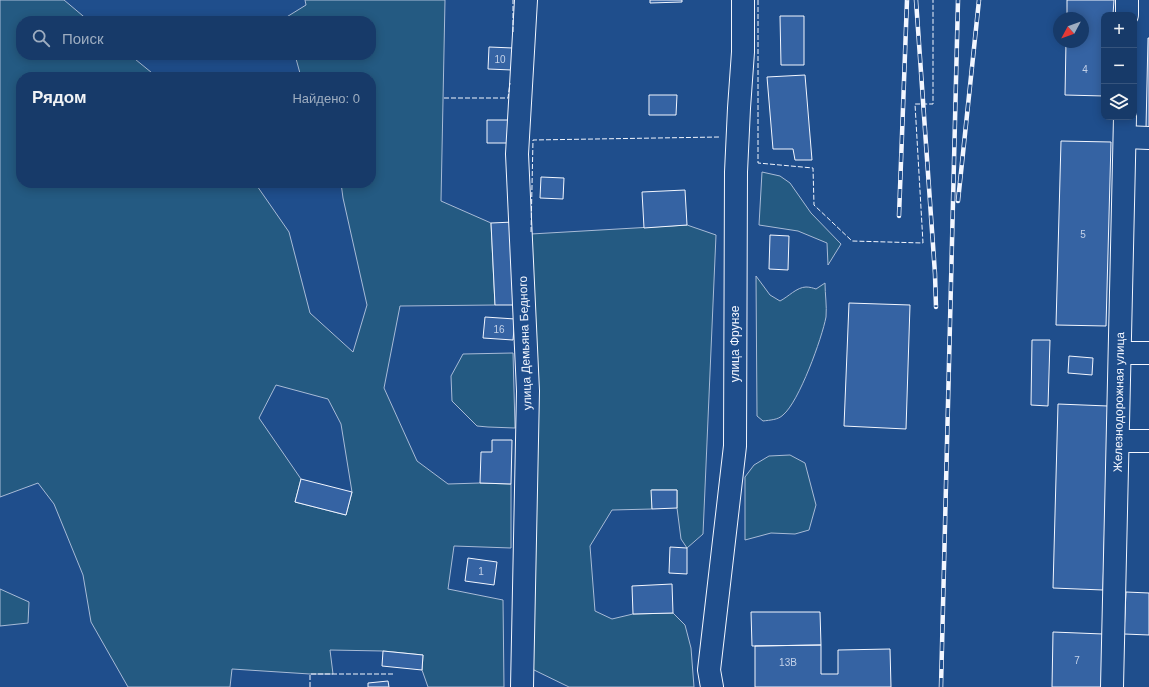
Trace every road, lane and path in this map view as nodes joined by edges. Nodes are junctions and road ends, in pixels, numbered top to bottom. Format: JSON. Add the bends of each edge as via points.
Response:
{"nodes":[{"id":1,"x":526,"y":0,"type":"edge"},
{"id":2,"x":743,"y":0,"type":"edge"},
{"id":3,"x":1127,"y":0,"type":"edge"},
{"id":4,"x":1127,"y":12,"type":"edge"},
{"id":5,"x":1125,"y":127,"type":"edge"},
{"id":6,"x":1149,"y":138,"type":"edge"},
{"id":7,"x":1120,"y":353,"type":"junction"},
{"id":8,"x":1149,"y":353,"type":"edge"},
{"id":9,"x":1118,"y":441,"type":"junction"},
{"id":10,"x":1149,"y":441,"type":"edge"},
{"id":11,"x":522,"y":687,"type":"edge"},
{"id":12,"x":712,"y":687,"type":"edge"},
{"id":13,"x":1112,"y":687,"type":"edge"}],
"edges":[{"from":1,"to":11,"type":"street","name":"улица Демьяна Бедного","via":[[517,154],[528,391]]},
{"from":2,"to":12,"type":"street","name":"улица Фрунзе","via":[[743,52],[736,172],[735,446],[709,670]]},
{"from":3,"to":4,"type":"street"},
{"from":5,"to":6,"type":"street"},
{"from":5,"to":7,"type":"street","name":"Железнодорожная улица"},
{"from":7,"to":8,"type":"street"},
{"from":7,"to":9,"type":"street","name":"Железнодорожная улица"},
{"from":9,"to":10,"type":"street"},
{"from":9,"to":13,"type":"street","name":"Железнодорожная улица"}]}
